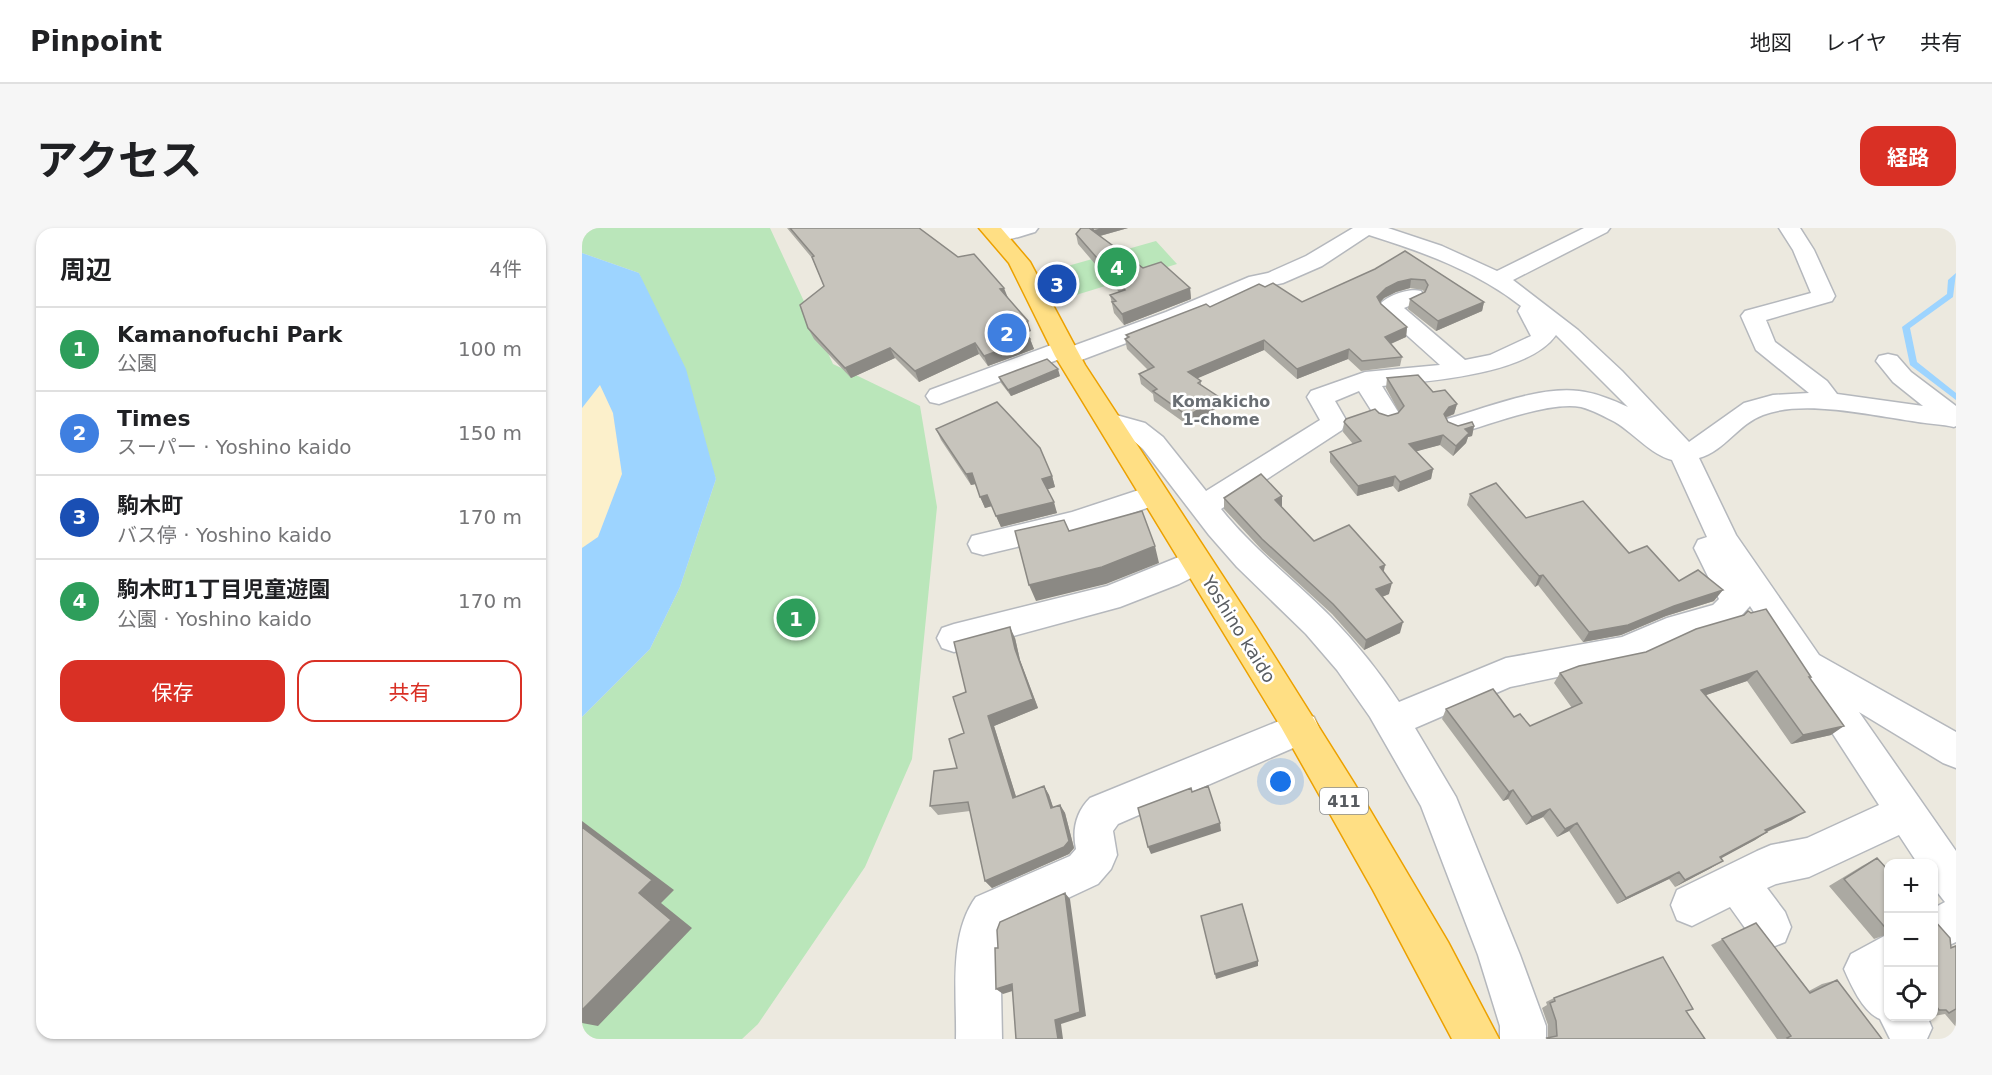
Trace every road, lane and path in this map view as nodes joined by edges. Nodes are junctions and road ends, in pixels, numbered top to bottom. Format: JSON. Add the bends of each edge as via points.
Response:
{"nodes":[{"id":1,"x":1028,"y":228,"type":"edge"},
{"id":2,"x":1367,"y":228,"type":"edge"},
{"id":3,"x":1600,"y":228,"type":"edge"},
{"id":4,"x":1789,"y":228,"type":"edge"},
{"id":5,"x":993,"y":232,"type":"edge"},
{"id":6,"x":1497,"y":280,"type":"junction"},
{"id":7,"x":1413,"y":296,"type":"edge"},
{"id":8,"x":1534,"y":307,"type":"junction"},
{"id":9,"x":1065,"y":353,"type":"junction"},
{"id":10,"x":1888,"y":361,"type":"dead end"},
{"id":11,"x":1461,"y":370,"type":"junction"},
{"id":12,"x":1365,"y":381,"type":"junction"},
{"id":13,"x":939,"y":396,"type":"dead end"},
{"id":14,"x":1830,"y":403,"type":"junction"},
{"id":15,"x":1388,"y":415,"type":"edge"},
{"id":16,"x":1954,"y":417,"type":"edge"},
{"id":17,"x":1109,"y":422,"type":"junction"},
{"id":18,"x":1456,"y":425,"type":"edge"},
{"id":19,"x":1683,"y":454,"type":"junction"},
{"id":20,"x":1698,"y":483,"type":"junction"},
{"id":21,"x":1154,"y":495,"type":"junction"},
{"id":22,"x":1204,"y":506,"type":"junction"},
{"id":23,"x":983,"y":544,"type":"dead end"},
{"id":24,"x":1196,"y":562,"type":"junction"},
{"id":25,"x":954,"y":638,"type":"dead end"},
{"id":26,"x":1809,"y":664,"type":"junction"},
{"id":27,"x":1393,"y":721,"type":"junction"},
{"id":28,"x":1301,"y":728,"type":"junction"},
{"id":29,"x":1956,"y":751,"type":"edge"},
{"id":30,"x":1906,"y":812,"type":"junction"},
{"id":31,"x":1737,"y":882,"type":"junction"},
{"id":32,"x":1956,"y":886,"type":"edge"},
{"id":33,"x":1692,"y":905,"type":"dead end"},
{"id":34,"x":1956,"y":918,"type":"edge"},
{"id":35,"x":1770,"y":927,"type":"dead end"},
{"id":36,"x":1938,"y":929,"type":"edge"},
{"id":37,"x":1884,"y":958,"type":"edge"},
{"id":38,"x":1884,"y":994,"type":"edge"},
{"id":39,"x":979,"y":1039,"type":"edge"},
{"id":40,"x":1476,"y":1039,"type":"edge"},
{"id":41,"x":1523,"y":1039,"type":"edge"}],
"edges":[{"from":1,"to":5,"type":"street"},
{"from":2,"to":6,"type":"street","via":[[1433,251]]},
{"from":2,"to":9,"type":"street","via":[[1314,261],[1275,278]]},
{"from":3,"to":6,"type":"street"},
{"from":4,"to":14,"type":"street","via":[[1797,235],[1824,296],[1753,316],[1764,345],[1818,387]]},
{"from":5,"to":9,"type":"highway","name":"Yoshino kaido","number":"411","via":[[1030,278]]},
{"from":6,"to":8,"type":"street"},
{"from":7,"to":11,"type":"street","via":[[1389,307]]},
{"from":8,"to":11,"type":"street","via":[[1529,312],[1544,335],[1539,341],[1498,360]]},
{"from":8,"to":19,"type":"street","via":[[1611,375]]},
{"from":9,"to":13,"type":"street"},
{"from":9,"to":17,"type":"highway","name":"Yoshino kaido","number":"411"},
{"from":10,"to":16,"type":"street","via":[[1902,377]]},
{"from":11,"to":12,"type":"street"},
{"from":12,"to":15,"type":"street"},
{"from":12,"to":22,"type":"street","via":[[1320,397],[1333,424]]},
{"from":14,"to":16,"type":"street"},
{"from":14,"to":19,"type":"street","via":[[1814,399],[1787,401],[1749,411],[1702,446]]},
{"from":17,"to":21,"type":"highway","name":"Yoshino kaido","number":"411"},
{"from":17,"to":22,"type":"street","via":[[1136,429],[1153,443]]},
{"from":18,"to":19,"type":"street","via":[[1571,398],[1603,406]]},
{"from":19,"to":20,"type":"street"},
{"from":20,"to":26,"type":"street","via":[[1723,540]]},
{"from":20,"to":27,"type":"street","via":[[1689,489],[1688,496],[1736,602],[1723,615],[1679,627],[1626,650],[1506,673]]},
{"from":21,"to":23,"type":"street","via":[[1075,522]]},
{"from":21,"to":24,"type":"highway","name":"Yoshino kaido","number":"411"},
{"from":22,"to":27,"type":"street","via":[[1248,559],[1349,660]]},
{"from":24,"to":25,"type":"street","via":[[1166,578],[1093,602]]},
{"from":24,"to":28,"type":"highway","name":"Yoshino kaido","number":"411"},
{"from":26,"to":29,"type":"street"},
{"from":26,"to":30,"type":"street"},
{"from":27,"to":41,"type":"street","via":[[1437,797],[1468,872],[1523,1026]]},
{"from":28,"to":39,"type":"street","via":[[1104,811],[1095,819],[1092,832],[1097,855],[1084,870],[991,912],[979,939]]},
{"from":28,"to":40,"type":"highway","name":"Yoshino kaido","number":"411","via":[[1431,952]]},
{"from":30,"to":31,"type":"street","via":[[1809,857],[1771,865]]},
{"from":30,"to":32,"type":"street"},
{"from":31,"to":33,"type":"street"},
{"from":31,"to":35,"type":"street"},
{"from":34,"to":36,"type":"street"},
{"from":37,"to":38,"type":"street","via":[[1866,969]]}]}
